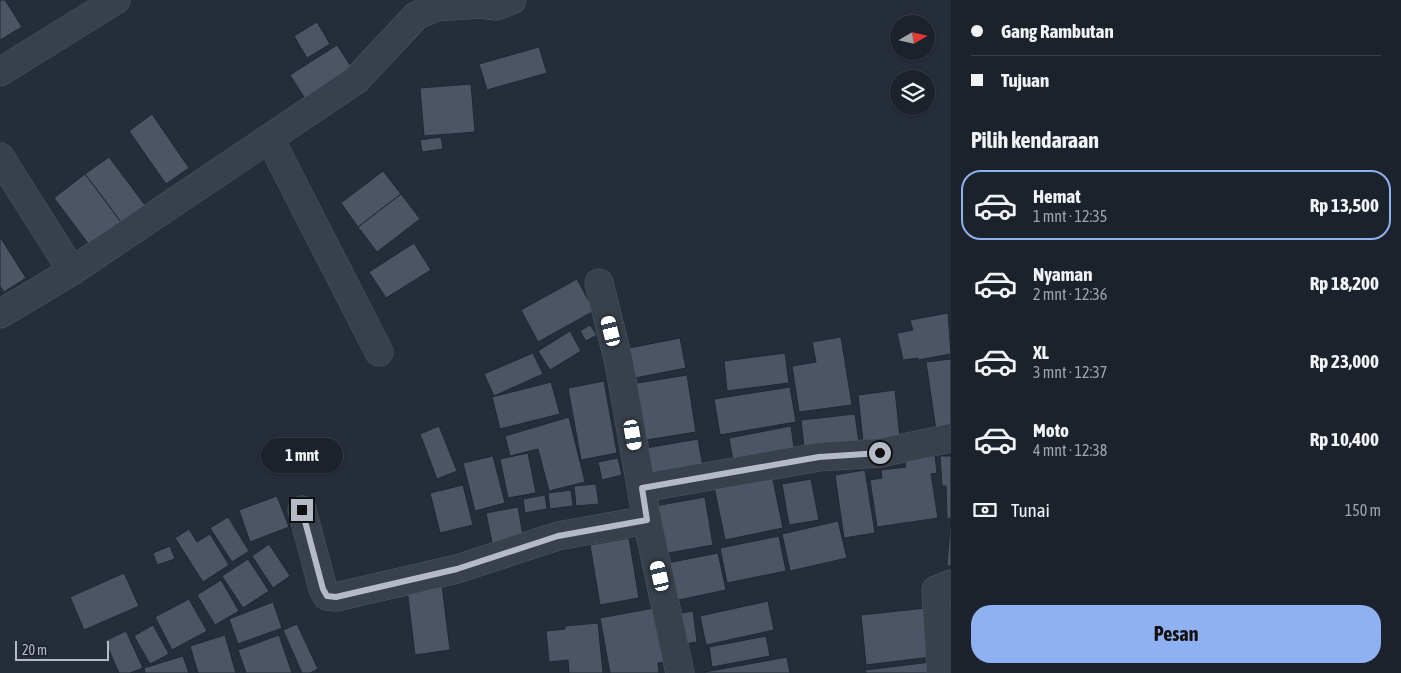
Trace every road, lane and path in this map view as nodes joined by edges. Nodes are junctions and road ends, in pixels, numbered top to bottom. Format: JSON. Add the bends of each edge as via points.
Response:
{"nodes":[{"id":1,"x":116,"y":0,"type":"edge"},
{"id":2,"x":512,"y":0,"type":"edge"},
{"id":3,"x":0,"y":72,"type":"edge"},
{"id":4,"x":270,"y":139,"type":"junction"},
{"id":5,"x":0,"y":157,"type":"edge"},
{"id":6,"x":72,"y":271,"type":"junction"},
{"id":7,"x":599,"y":282,"type":"dead end"},
{"id":8,"x":0,"y":314,"type":"edge"},
{"id":9,"x":379,"y":352,"type":"dead end"},
{"id":10,"x":951,"y":438,"type":"edge"},
{"id":11,"x":642,"y":488,"type":"junction"},
{"id":12,"x":302,"y":510,"type":"dead end"},
{"id":13,"x":647,"y":520,"type":"junction"},
{"id":14,"x":951,"y":584,"type":"edge"},
{"id":15,"x":680,"y":673,"type":"edge"},
{"id":16,"x":941,"y":673,"type":"edge"}],
"edges":[{"from":1,"to":3,"type":"street"},
{"from":2,"to":4,"type":"street","via":[[496,6],[436,7],[416,16],[356,80]]},
{"from":4,"to":6,"type":"street"},
{"from":4,"to":9,"type":"street"},
{"from":5,"to":6,"type":"street"},
{"from":6,"to":8,"type":"street"},
{"from":7,"to":11,"type":"street","via":[[620,363]]},
{"from":10,"to":11,"type":"street","via":[[880,453],[819,457]]},
{"from":11,"to":13,"type":"street"},
{"from":12,"to":13,"type":"street","via":[[323,589],[327,596],[336,597],[457,569],[558,536]]},
{"from":13,"to":15,"type":"street"},
{"from":14,"to":16,"type":"street","via":[[936,590]]}]}
